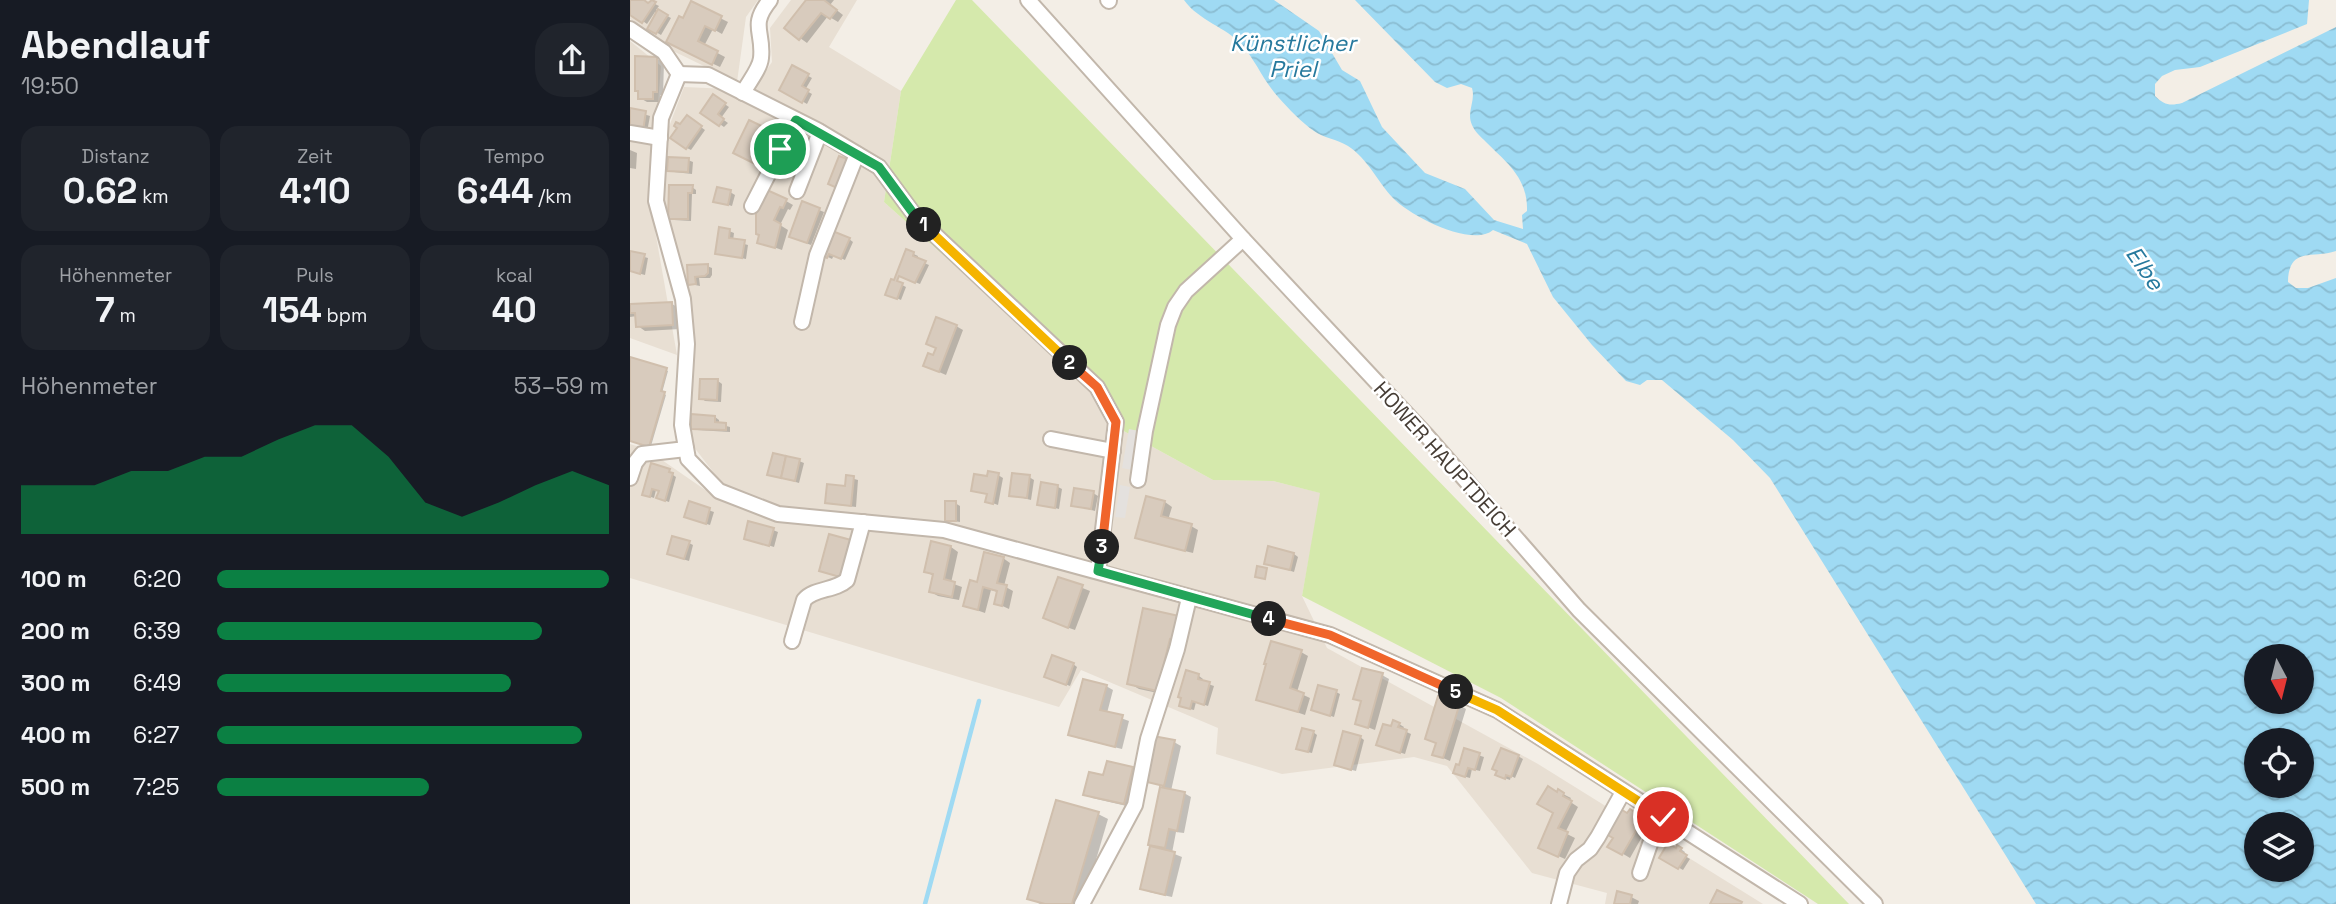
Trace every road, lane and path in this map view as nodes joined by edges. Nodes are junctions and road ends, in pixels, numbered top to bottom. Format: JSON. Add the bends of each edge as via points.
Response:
{"nodes":[{"id":1,"x":770,"y":0,"type":"edge"},
{"id":2,"x":1028,"y":0,"type":"edge"},
{"id":3,"x":630,"y":29,"type":"edge"},
{"id":4,"x":679,"y":74,"type":"junction"},
{"id":5,"x":743,"y":93,"type":"junction"},
{"id":6,"x":796,"y":120,"type":"junction"},
{"id":7,"x":820,"y":132,"type":"junction"},
{"id":8,"x":630,"y":133,"type":"edge"},
{"id":9,"x":660,"y":138,"type":"junction"},
{"id":10,"x":857,"y":154,"type":"junction"},
{"id":11,"x":797,"y":191,"type":"dead end"},
{"id":12,"x":752,"y":205,"type":"dead end"},
{"id":13,"x":1243,"y":239,"type":"junction"},
{"id":14,"x":802,"y":322,"type":"dead end"},
{"id":15,"x":1051,"y":439,"type":"dead end"},
{"id":16,"x":686,"y":449,"type":"junction"},
{"id":17,"x":1113,"y":452,"type":"junction"},
{"id":18,"x":630,"y":478,"type":"edge"},
{"id":19,"x":1138,"y":480,"type":"dead end"},
{"id":20,"x":863,"y":522,"type":"junction"},
{"id":21,"x":1098,"y":571,"type":"junction"},
{"id":22,"x":1189,"y":598,"type":"junction"},
{"id":23,"x":792,"y":641,"type":"dead end"},
{"id":24,"x":1623,"y":792,"type":"junction"},
{"id":25,"x":1663,"y":817,"type":"junction"},
{"id":26,"x":1640,"y":873,"type":"dead end"},
{"id":27,"x":1082,"y":904,"type":"edge"},
{"id":28,"x":1559,"y":904,"type":"edge"},
{"id":29,"x":1800,"y":904,"type":"edge"},
{"id":30,"x":1875,"y":904,"type":"edge"}],
"edges":[{"from":1,"to":5,"type":"street","via":[[758,23],[762,60]]},
{"from":2,"to":13,"type":"street","name":"HOWER HAUPTDEICH"},
{"from":3,"to":4,"type":"street","via":[[664,52]]},
{"from":4,"to":5,"type":"street","via":[[708,75]]},
{"from":4,"to":9,"type":"street","via":[[661,117]]},
{"from":5,"to":6,"type":"street"},
{"from":6,"to":7,"type":"street"},
{"from":6,"to":12,"type":"street"},
{"from":7,"to":10,"type":"street"},
{"from":7,"to":11,"type":"street"},
{"from":8,"to":9,"type":"street"},
{"from":9,"to":16,"type":"street","via":[[656,201],[683,299],[687,344],[682,425]]},
{"from":10,"to":14,"type":"street","via":[[817,255]]},
{"from":10,"to":17,"type":"street","via":[[879,167],[916,217],[1097,387],[1116,422]]},
{"from":13,"to":19,"type":"street","via":[[1186,291],[1175,307]]},
{"from":13,"to":30,"type":"street","name":"HOWER HAUPTDEICH","via":[[1427,436],[1579,610]]},
{"from":15,"to":17,"type":"street"},
{"from":16,"to":18,"type":"street","via":[[642,454]]},
{"from":16,"to":20,"type":"street","via":[[688,459],[719,491],[778,514]]},
{"from":17,"to":21,"type":"street"},
{"from":20,"to":21,"type":"street","via":[[944,530]]},
{"from":20,"to":23,"type":"street","via":[[847,580],[808,595]]},
{"from":21,"to":22,"type":"street"},
{"from":22,"to":24,"type":"street","via":[[1330,635],[1497,710]]},
{"from":22,"to":27,"type":"street","via":[[1148,739],[1135,805]]},
{"from":24,"to":25,"type":"street"},
{"from":24,"to":28,"type":"street","via":[[1594,843],[1567,873]]},
{"from":25,"to":26,"type":"street"},
{"from":25,"to":29,"type":"street"}]}
